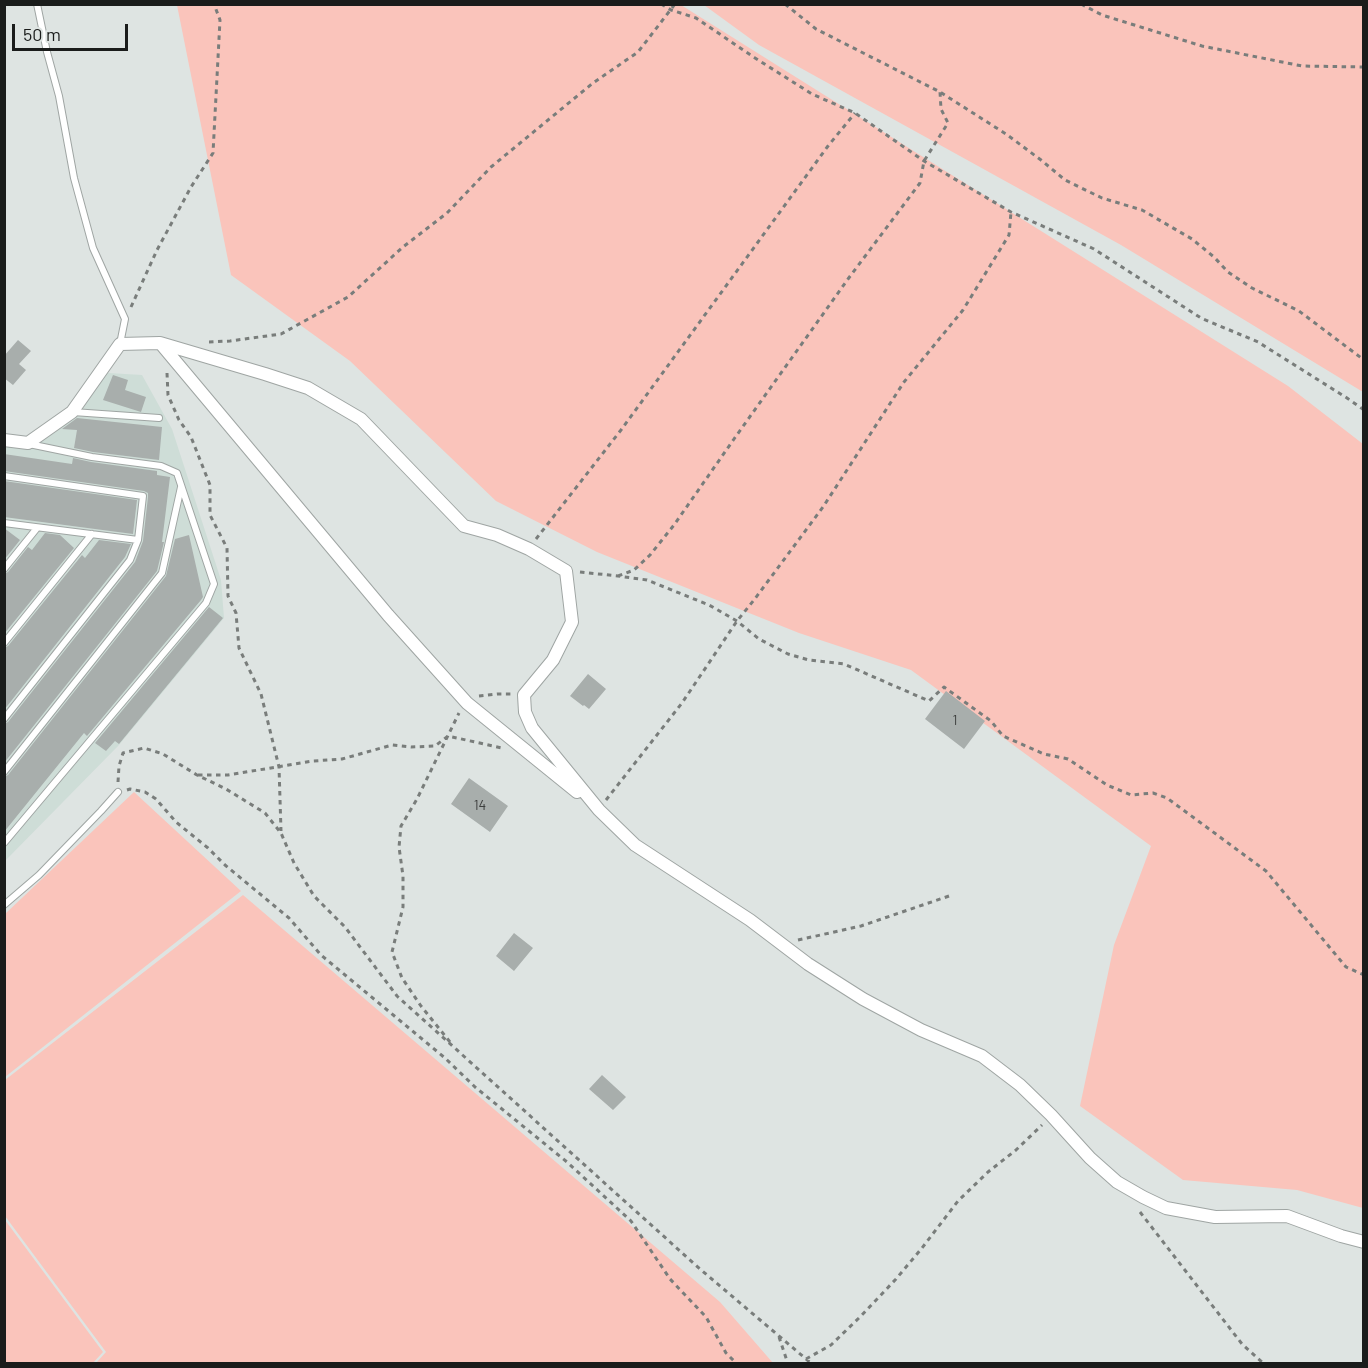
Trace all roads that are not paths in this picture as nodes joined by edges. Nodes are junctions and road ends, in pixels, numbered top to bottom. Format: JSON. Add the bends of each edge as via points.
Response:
{"nodes":[{"id":1,"x":37,"y":4,"type":"edge"},
{"id":2,"x":120,"y":344,"type":"junction"},
{"id":3,"x":160,"y":344,"type":"junction"},
{"id":4,"x":72,"y":412,"type":"junction"},
{"id":5,"x":159,"y":418,"type":"dead end"},
{"id":6,"x":4,"y":440,"type":"edge"},
{"id":7,"x":28,"y":444,"type":"junction"},
{"id":8,"x":4,"y":476,"type":"edge"},
{"id":9,"x":182,"y":487,"type":"junction"},
{"id":10,"x":4,"y":523,"type":"edge"},
{"id":11,"x":38,"y":528,"type":"junction"},
{"id":12,"x":92,"y":534,"type":"junction"},
{"id":13,"x":138,"y":540,"type":"junction"},
{"id":14,"x":4,"y":569,"type":"edge"},
{"id":15,"x":4,"y":644,"type":"edge"},
{"id":16,"x":4,"y":719,"type":"edge"},
{"id":17,"x":4,"y":772,"type":"edge"},
{"id":18,"x":118,"y":792,"type":"road end"},
{"id":19,"x":599,"y":810,"type":"junction"},
{"id":20,"x":4,"y":843,"type":"edge"},
{"id":21,"x":4,"y":905,"type":"edge"},
{"id":22,"x":1364,"y":1242,"type":"edge"}],
"edges":[{"from":1,"to":2,"type":"lane","via":[[93,248],[125,319]]},
{"from":2,"to":3,"type":"street"},
{"from":2,"to":4,"type":"street"},
{"from":3,"to":19,"type":"street","via":[[466,703]]},
{"from":3,"to":19,"type":"street","via":[[309,388],[361,419],[464,526],[529,549],[566,571],[572,622],[553,660],[524,695],[525,712],[532,728]]},
{"from":4,"to":5,"type":"lane"},
{"from":4,"to":7,"type":"street"},
{"from":6,"to":7,"type":"street"},
{"from":7,"to":9,"type":"lane","via":[[161,466],[177,473]]},
{"from":8,"to":13,"type":"lane","via":[[143,496]]},
{"from":9,"to":17,"type":"lane","via":[[162,573]]},
{"from":9,"to":20,"type":"lane","via":[[214,584],[206,603]]},
{"from":10,"to":11,"type":"lane"},
{"from":11,"to":12,"type":"lane"},
{"from":11,"to":14,"type":"lane"},
{"from":12,"to":13,"type":"lane"},
{"from":12,"to":15,"type":"lane"},
{"from":13,"to":16,"type":"lane","via":[[130,560]]},
{"from":18,"to":21,"type":"lane","via":[[39,876]]},
{"from":19,"to":22,"type":"street","via":[[635,844],[750,920],[808,964],[921,1030],[982,1056],[1020,1084],[1117,1182],[1143,1197],[1166,1208],[1215,1216],[1287,1216]]}]}
